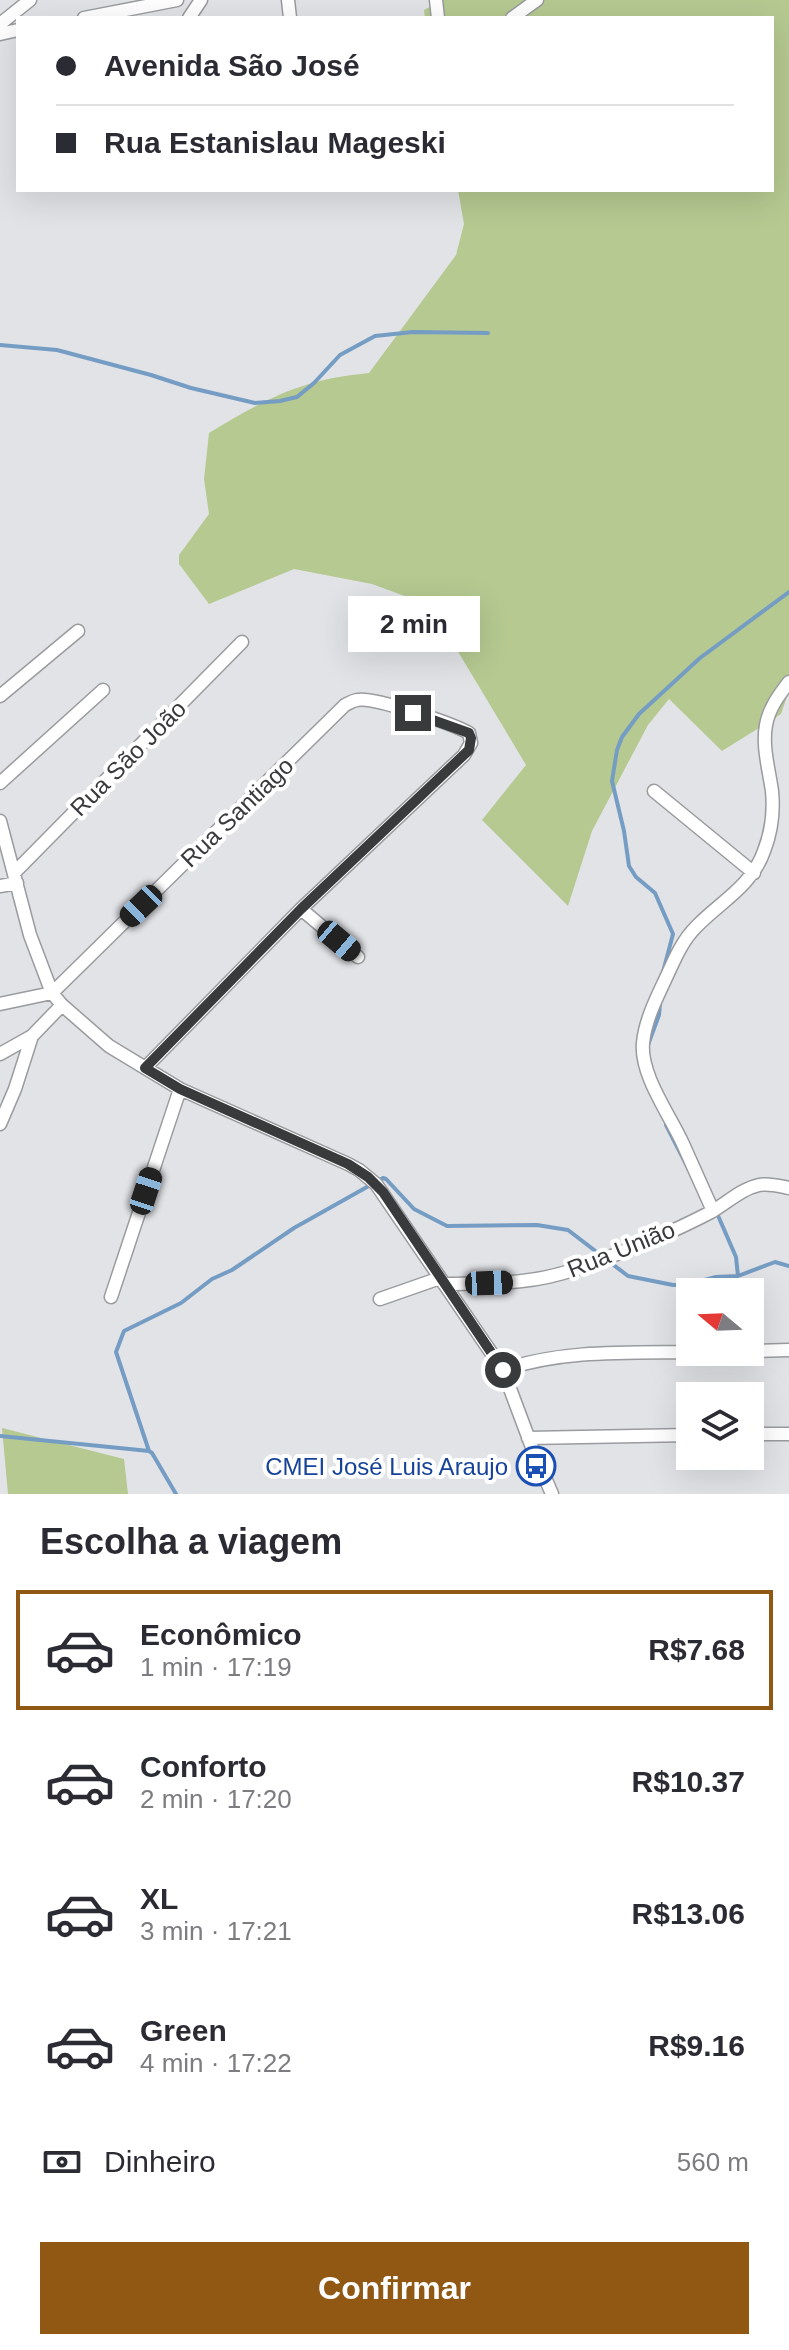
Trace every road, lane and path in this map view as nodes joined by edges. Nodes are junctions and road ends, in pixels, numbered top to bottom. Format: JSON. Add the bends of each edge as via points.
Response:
{"nodes":[{"id":1,"x":30,"y":0,"type":"edge"},
{"id":2,"x":177,"y":0,"type":"edge"},
{"id":3,"x":537,"y":0,"type":"edge"},
{"id":4,"x":94,"y":16,"type":"edge"},
{"id":5,"x":515,"y":16,"type":"edge"},
{"id":6,"x":0,"y":24,"type":"edge"},
{"id":7,"x":78,"y":631,"type":"dead end"},
{"id":8,"x":242,"y":642,"type":"dead end"},
{"id":9,"x":789,"y":682,"type":"edge"},
{"id":10,"x":103,"y":690,"type":"dead end"},
{"id":11,"x":0,"y":696,"type":"edge"},
{"id":12,"x":0,"y":783,"type":"edge"},
{"id":13,"x":654,"y":791,"type":"dead end"},
{"id":14,"x":0,"y":821,"type":"edge"},
{"id":15,"x":754,"y":873,"type":"junction"},
{"id":16,"x":16,"y":878,"type":"junction"},
{"id":17,"x":0,"y":886,"type":"edge"},
{"id":18,"x":301,"y":909,"type":"junction"},
{"id":19,"x":358,"y":957,"type":"dead end"},
{"id":20,"x":52,"y":993,"type":"junction"},
{"id":21,"x":0,"y":1004,"type":"edge"},
{"id":22,"x":62,"y":1005,"type":"junction"},
{"id":23,"x":32,"y":1036,"type":"junction"},
{"id":24,"x":0,"y":1054,"type":"edge"},
{"id":25,"x":145,"y":1068,"type":"junction"},
{"id":26,"x":180,"y":1089,"type":"junction"},
{"id":27,"x":0,"y":1124,"type":"edge"},
{"id":28,"x":789,"y":1188,"type":"edge"},
{"id":29,"x":713,"y":1211,"type":"junction"},
{"id":30,"x":442,"y":1281,"type":"junction"},
{"id":31,"x":111,"y":1297,"type":"dead end"},
{"id":32,"x":380,"y":1299,"type":"dead end"},
{"id":33,"x":789,"y":1350,"type":"edge"},
{"id":34,"x":764,"y":1351,"type":"edge"},
{"id":35,"x":676,"y":1352,"type":"edge"},
{"id":36,"x":503,"y":1370,"type":"junction"},
{"id":37,"x":764,"y":1434,"type":"edge"},
{"id":38,"x":789,"y":1434,"type":"edge"},
{"id":39,"x":676,"y":1435,"type":"edge"},
{"id":40,"x":528,"y":1438,"type":"junction"},
{"id":41,"x":552,"y":1494,"type":"edge"}],
"edges":[{"from":1,"to":6,"type":"street"},
{"from":2,"to":4,"type":"street"},
{"from":3,"to":5,"type":"street"},
{"from":7,"to":11,"type":"street"},
{"from":8,"to":16,"type":"street","name":"Rua São João"},
{"from":9,"to":15,"type":"street","via":[[766,722],[772,814]]},
{"from":10,"to":12,"type":"street"},
{"from":13,"to":15,"type":"street"},
{"from":14,"to":16,"type":"street"},
{"from":15,"to":29,"type":"street","via":[[682,944],[643,1043],[649,1076]]},
{"from":16,"to":17,"type":"street"},
{"from":16,"to":20,"type":"street"},
{"from":18,"to":19,"type":"street"},
{"from":18,"to":20,"type":"street","name":"Rua Santiago","via":[[464,755],[471,743],[469,733],[358,699],[334,714]]},
{"from":18,"to":25,"type":"street"},
{"from":20,"to":21,"type":"street"},
{"from":20,"to":22,"type":"street"},
{"from":22,"to":23,"type":"street"},
{"from":22,"to":25,"type":"street","via":[[109,1046]]},
{"from":23,"to":24,"type":"street"},
{"from":23,"to":27,"type":"street"},
{"from":25,"to":26,"type":"street"},
{"from":26,"to":30,"type":"street","via":[[359,1170],[383,1192]]},
{"from":26,"to":31,"type":"street"},
{"from":28,"to":29,"type":"street","name":"Rua União","via":[[759,1185]]},
{"from":29,"to":30,"type":"street","name":"Rua União","via":[[538,1280]]},
{"from":30,"to":32,"type":"street","name":"Rua União"},
{"from":30,"to":36,"type":"street"},
{"from":33,"to":34,"type":"street"},
{"from":35,"to":36,"type":"street","via":[[583,1354]]},
{"from":36,"to":40,"type":"street"},
{"from":37,"to":38,"type":"street"},
{"from":39,"to":40,"type":"street"},
{"from":40,"to":41,"type":"street"}]}
